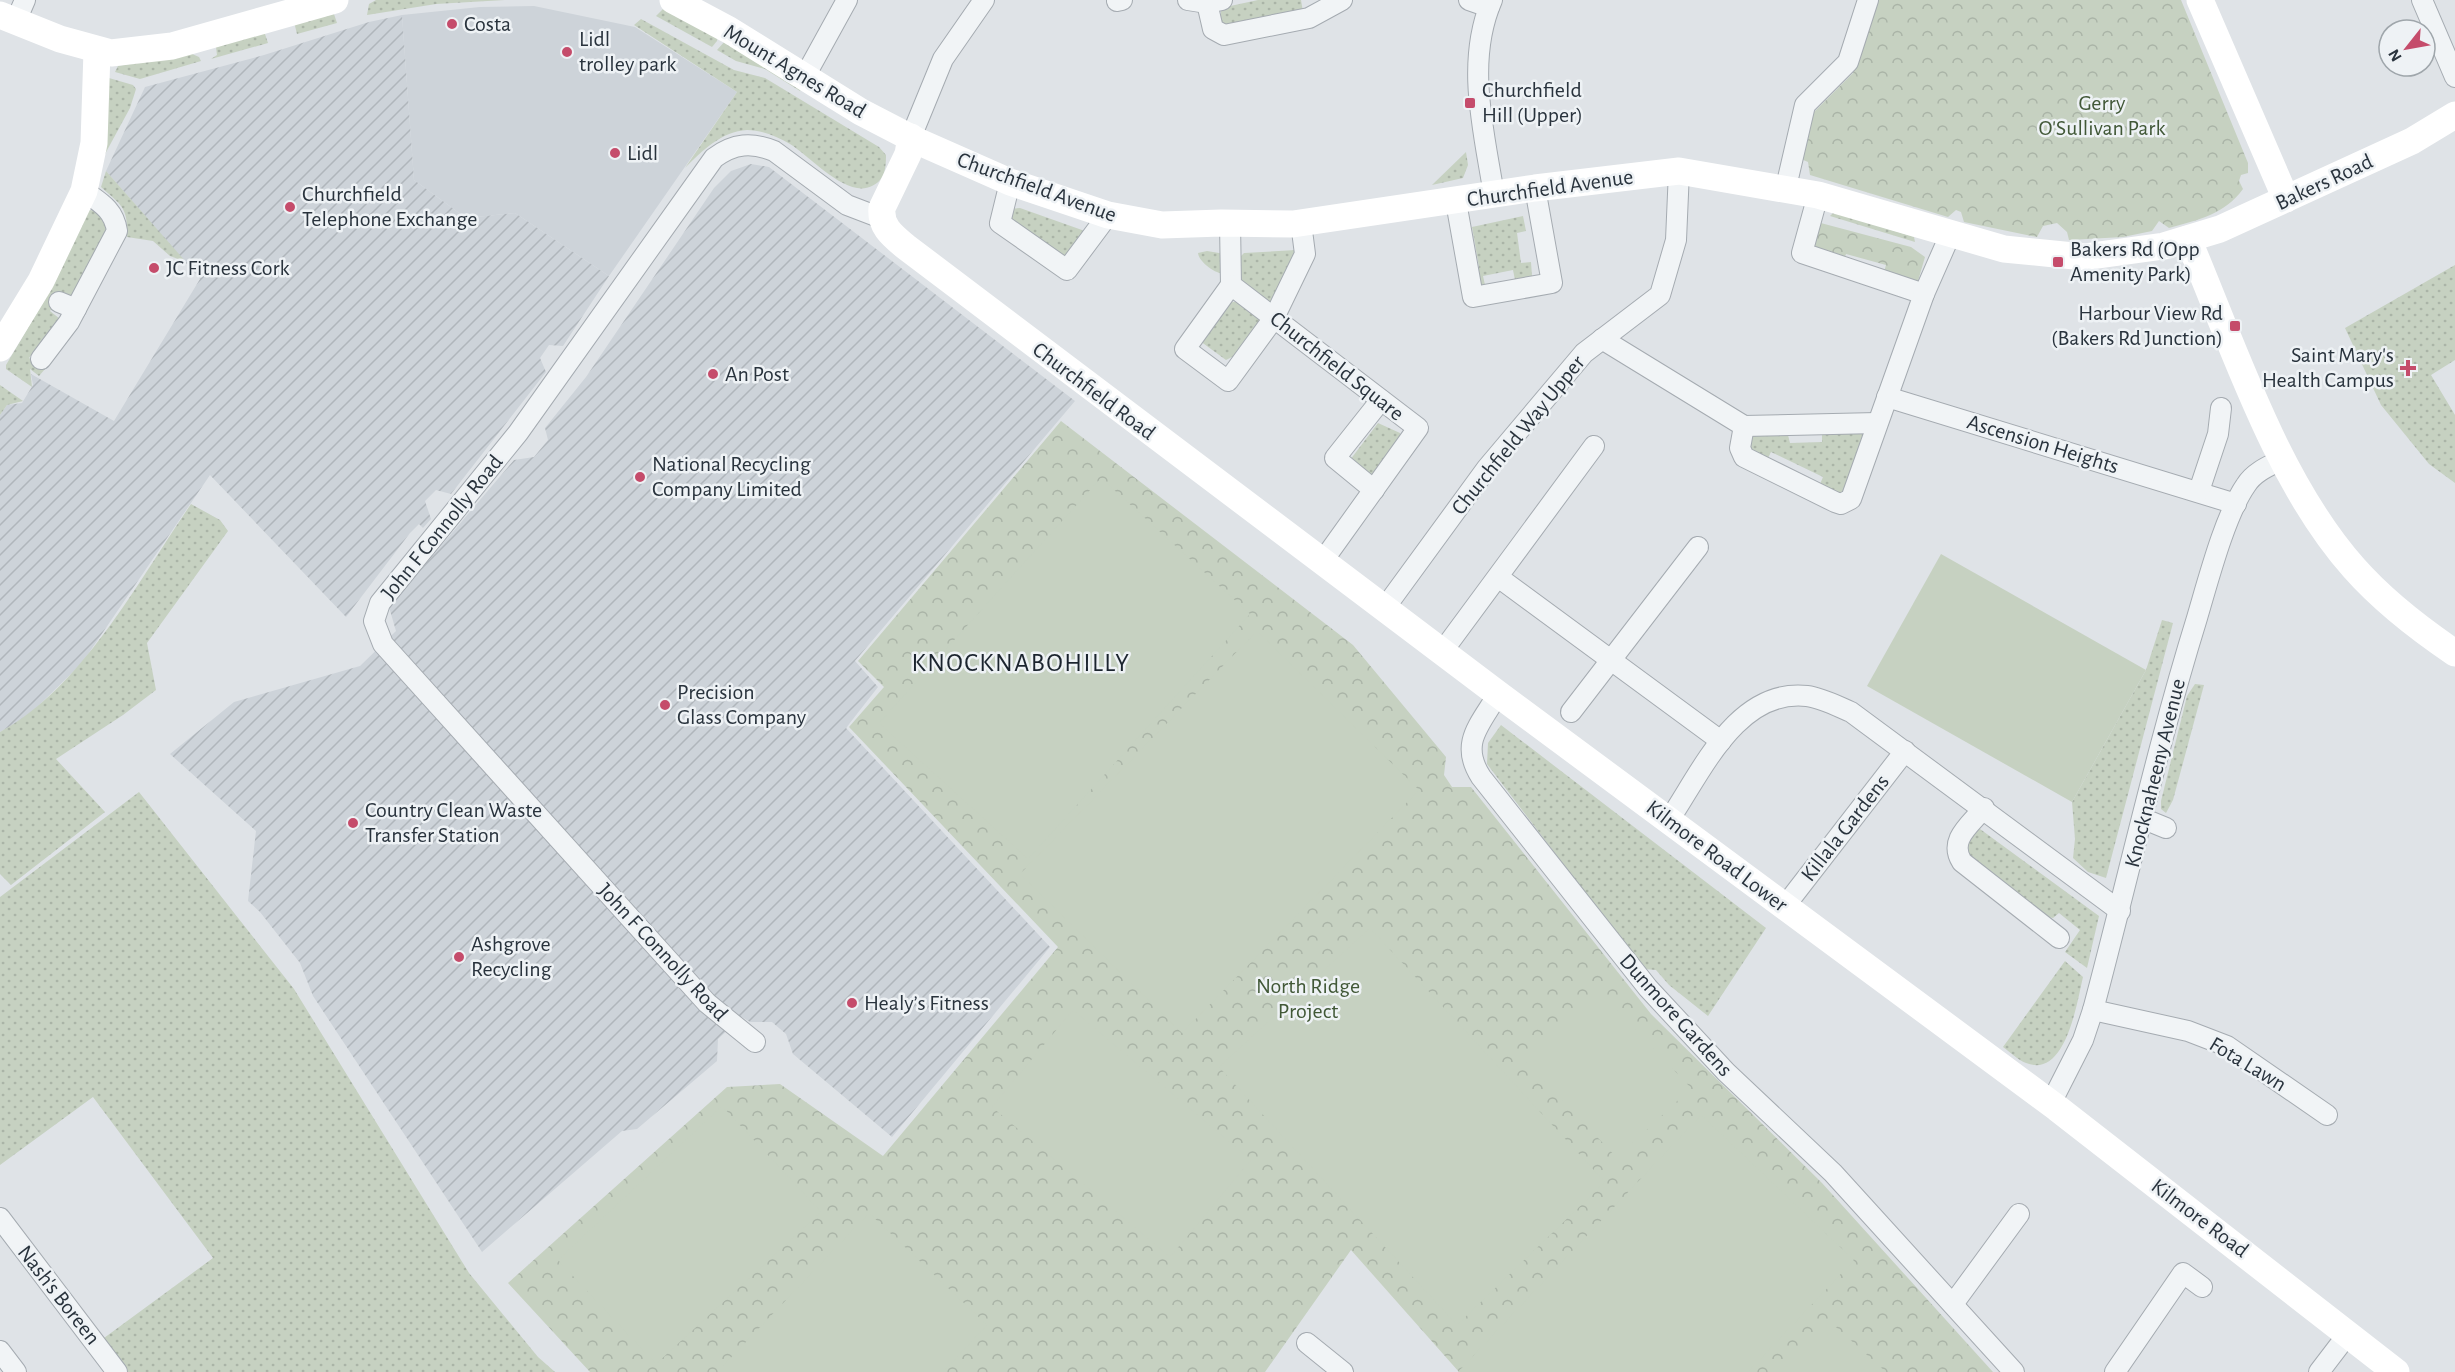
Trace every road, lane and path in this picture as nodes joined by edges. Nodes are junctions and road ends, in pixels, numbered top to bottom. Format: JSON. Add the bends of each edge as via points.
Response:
{"nodes":[{"id":1,"x":673,"y":0,"type":"edge"},
{"id":2,"x":847,"y":0,"type":"edge"},
{"id":3,"x":984,"y":0,"type":"edge"},
{"id":4,"x":1342,"y":0,"type":"edge"},
{"id":5,"x":1468,"y":0,"type":"edge"},
{"id":6,"x":1868,"y":0,"type":"edge"},
{"id":7,"x":2200,"y":0,"type":"edge"},
{"id":8,"x":2422,"y":0,"type":"edge"},
{"id":9,"x":1206,"y":1,"type":"edge"},
{"id":10,"x":321,"y":2,"type":"edge"},
{"id":11,"x":1490,"y":4,"type":"edge"},
{"id":12,"x":13,"y":13,"type":"edge"},
{"id":13,"x":98,"y":51,"type":"junction"},
{"id":14,"x":2455,"y":77,"type":"edge"},
{"id":15,"x":804,"y":78,"type":"junction"},
{"id":16,"x":2455,"y":115,"type":"edge"},
{"id":17,"x":914,"y":139,"type":"junction"},
{"id":18,"x":1679,"y":171,"type":"junction"},
{"id":19,"x":1011,"y":182,"type":"junction"},
{"id":20,"x":1786,"y":187,"type":"junction"},
{"id":21,"x":1535,"y":188,"type":"junction"},
{"id":22,"x":84,"y":191,"type":"junction"},
{"id":23,"x":1494,"y":195,"type":"junction"},
{"id":24,"x":1818,"y":195,"type":"junction"},
{"id":25,"x":2286,"y":199,"type":"junction"},
{"id":26,"x":1456,"y":202,"type":"junction"},
{"id":27,"x":1108,"y":215,"type":"junction"},
{"id":28,"x":881,"y":218,"type":"junction"},
{"id":29,"x":1230,"y":223,"type":"junction"},
{"id":30,"x":1301,"y":223,"type":"junction"},
{"id":31,"x":1950,"y":235,"type":"junction"},
{"id":32,"x":2188,"y":239,"type":"junction"},
{"id":33,"x":1231,"y":285,"type":"junction"},
{"id":34,"x":1924,"y":294,"type":"junction"},
{"id":35,"x":1274,"y":318,"type":"junction"},
{"id":36,"x":1602,"y":339,"type":"junction"},
{"id":37,"x":0,"y":348,"type":"edge"},
{"id":38,"x":40,"y":358,"type":"dead end"},
{"id":39,"x":1887,"y":397,"type":"junction"},
{"id":40,"x":1381,"y":400,"type":"junction"},
{"id":41,"x":2221,"y":408,"type":"dead end"},
{"id":42,"x":1877,"y":423,"type":"junction"},
{"id":43,"x":1744,"y":426,"type":"junction"},
{"id":44,"x":1594,"y":446,"type":"dead end"},
{"id":45,"x":2283,"y":459,"type":"junction"},
{"id":46,"x":1374,"y":490,"type":"junction"},
{"id":47,"x":2199,"y":491,"type":"junction"},
{"id":48,"x":2236,"y":504,"type":"junction"},
{"id":49,"x":1698,"y":547,"type":"dead end"},
{"id":50,"x":1322,"y":562,"type":"junction"},
{"id":51,"x":1498,"y":577,"type":"junction"},
{"id":52,"x":1384,"y":609,"type":"junction"},
{"id":53,"x":1442,"y":652,"type":"junction"},
{"id":54,"x":2455,"y":653,"type":"edge"},
{"id":55,"x":1612,"y":661,"type":"junction"},
{"id":56,"x":1498,"y":694,"type":"junction"},
{"id":57,"x":1571,"y":712,"type":"dead end"},
{"id":58,"x":1721,"y":741,"type":"junction"},
{"id":59,"x":1905,"y":751,"type":"junction"},
{"id":60,"x":1984,"y":808,"type":"junction"},
{"id":61,"x":2144,"y":819,"type":"junction"},
{"id":62,"x":1669,"y":820,"type":"junction"},
{"id":63,"x":2166,"y":828,"type":"dead end"},
{"id":64,"x":1785,"y":906,"type":"junction"},
{"id":65,"x":2120,"y":910,"type":"junction"},
{"id":66,"x":2059,"y":938,"type":"dead end"},
{"id":67,"x":2093,"y":1010,"type":"junction"},
{"id":68,"x":754,"y":1042,"type":"dead end"},
{"id":69,"x":2051,"y":1103,"type":"junction"},
{"id":70,"x":2327,"y":1115,"type":"dead end"},
{"id":71,"x":2019,"y":1214,"type":"dead end"},
{"id":72,"x":0,"y":1218,"type":"edge"},
{"id":73,"x":2202,"y":1287,"type":"dead end"},
{"id":74,"x":1953,"y":1304,"type":"junction"},
{"id":75,"x":2348,"y":1334,"type":"junction"},
{"id":76,"x":1307,"y":1343,"type":"dead end"},
{"id":77,"x":1,"y":1354,"type":"edge"},
{"id":78,"x":16,"y":1372,"type":"edge"},
{"id":79,"x":117,"y":1372,"type":"edge"},
{"id":80,"x":1343,"y":1372,"type":"edge"},
{"id":81,"x":2014,"y":1372,"type":"edge"},
{"id":82,"x":2115,"y":1372,"type":"edge"},
{"id":83,"x":2319,"y":1372,"type":"edge"},
{"id":84,"x":2396,"y":1372,"type":"edge"}],
"edges":[{"from":1,"to":15,"type":"street","name":"Mount Agnes Road"},
{"from":2,"to":15,"type":"street"},
{"from":3,"to":17,"type":"street","via":[[943,59]]},
{"from":4,"to":9,"type":"street","via":[[1309,18],[1224,35],[1213,29]]},
{"from":5,"to":11,"type":"street"},
{"from":6,"to":20,"type":"street","via":[[1848,62],[1806,105]]},
{"from":7,"to":25,"type":"street"},
{"from":8,"to":14,"type":"street"},
{"from":10,"to":13,"type":"street","via":[[172,46]]},
{"from":11,"to":23,"type":"street","via":[[1480,45],[1477,89]]},
{"from":12,"to":13,"type":"street"},
{"from":13,"to":22,"type":"street","via":[[94,143]]},
{"from":15,"to":17,"type":"street","name":"Mount Agnes Road"},
{"from":16,"to":25,"type":"street","name":"Bakers Road","via":[[2412,141]]},
{"from":17,"to":19,"type":"street","name":"Churchfield Avenue"},
{"from":17,"to":28,"type":"street"},
{"from":18,"to":20,"type":"street","name":"Churchfield Avenue"},
{"from":18,"to":21,"type":"street","name":"Churchfield Avenue"},
{"from":18,"to":36,"type":"street","name":"Churchfield Way Upper","via":[[1676,240],[1660,295]]},
{"from":19,"to":27,"type":"street","name":"Churchfield Avenue"},
{"from":19,"to":27,"type":"street","via":[[999,223],[1067,270]]},
{"from":20,"to":24,"type":"street","name":"Churchfield Avenue"},
{"from":21,"to":23,"type":"street","name":"Churchfield Avenue"},
{"from":21,"to":26,"type":"street","via":[[1552,283],[1473,297]]},
{"from":22,"to":37,"type":"street","via":[[40,281]]},
{"from":22,"to":38,"type":"street","via":[[109,209],[117,231],[67,306]]},
{"from":23,"to":26,"type":"street","name":"Churchfield Avenue"},
{"from":24,"to":31,"type":"street","name":"Churchfield Avenue"},
{"from":24,"to":34,"type":"street","via":[[1802,253]]},
{"from":25,"to":32,"type":"street","name":"Bakers Road"},
{"from":26,"to":30,"type":"street","name":"Churchfield Avenue"},
{"from":27,"to":29,"type":"street","name":"Churchfield Avenue","via":[[1162,225]]},
{"from":28,"to":50,"type":"street","name":"Churchfield Road","via":[[889,232],[980,305]]},
{"from":28,"to":68,"type":"street","name":"John F Connolly Road","via":[[847,205],[774,151],[761,146],[737,146],[714,158],[518,433],[380,603],[374,621],[383,644],[512,789],[707,1003]]},
{"from":29,"to":30,"type":"street","name":"Churchfield Avenue"},
{"from":29,"to":33,"type":"street"},
{"from":30,"to":35,"type":"street","via":[[1305,254]]},
{"from":31,"to":32,"type":"street","name":"Churchfield Avenue","via":[[2004,249],[2084,257]]},
{"from":31,"to":34,"type":"street"},
{"from":32,"to":45,"type":"street"},
{"from":33,"to":35,"type":"street","name":"Churchfield Square"},
{"from":33,"to":35,"type":"street","via":[[1185,349],[1228,381]]},
{"from":34,"to":39,"type":"street"},
{"from":35,"to":40,"type":"street","name":"Churchfield Square"},
{"from":36,"to":43,"type":"street"},
{"from":36,"to":52,"type":"street","name":"Churchfield Way Upper","via":[[1584,353],[1487,468]]},
{"from":39,"to":42,"type":"street"},
{"from":39,"to":47,"type":"street","name":"Ascension Heights"},
{"from":40,"to":46,"type":"street","name":"Churchfield Square","via":[[1418,428]]},
{"from":40,"to":46,"type":"street","via":[[1335,458]]},
{"from":41,"to":47,"type":"street","via":[[2218,434]]},
{"from":42,"to":43,"type":"street"},
{"from":42,"to":43,"type":"street","via":[[1851,499],[1841,504],[1744,457],[1740,448]]},
{"from":44,"to":51,"type":"street"},
{"from":45,"to":48,"type":"street","name":"Knocknaheeny Avenue","via":[[2250,479]]},
{"from":45,"to":54,"type":"street","via":[[2310,509],[2353,567],[2404,617]]},
{"from":46,"to":50,"type":"street","name":"Churchfield Square"},
{"from":47,"to":48,"type":"street","name":"Ascension Heights"},
{"from":48,"to":61,"type":"street","name":"Knocknaheeny Avenue","via":[[2181,669]]},
{"from":49,"to":55,"type":"street"},
{"from":50,"to":52,"type":"street","name":"Churchfield Road"},
{"from":51,"to":53,"type":"street"},
{"from":51,"to":55,"type":"street"},
{"from":52,"to":53,"type":"street","name":"Kilmore Road Lower"},
{"from":53,"to":56,"type":"street","name":"Kilmore Road Lower"},
{"from":55,"to":57,"type":"street"},
{"from":55,"to":58,"type":"street"},
{"from":56,"to":62,"type":"street","name":"Kilmore Road Lower"},
{"from":56,"to":74,"type":"street","name":"Dunmore Gardens","via":[[1470,750],[1481,777],[1648,988],[1726,1072],[1833,1173]]},
{"from":58,"to":59,"type":"street","name":"Killala Gardens","via":[[1739,720],[1761,706],[1807,696],[1851,712]]},
{"from":58,"to":62,"type":"street","name":"Killala Gardens"},
{"from":59,"to":60,"type":"street","name":"Killala Gardens"},
{"from":59,"to":64,"type":"street","name":"Killala Gardens"},
{"from":60,"to":65,"type":"street","name":"Killala Gardens"},
{"from":60,"to":66,"type":"street","via":[[1957,842],[1957,854]]},
{"from":61,"to":63,"type":"street"},
{"from":61,"to":65,"type":"street","name":"Knocknaheeny Avenue"},
{"from":62,"to":64,"type":"street","name":"Kilmore Road Lower"},
{"from":64,"to":69,"type":"street","name":"Kilmore Road Lower"},
{"from":65,"to":67,"type":"street","name":"Knocknaheeny Avenue"},
{"from":67,"to":69,"type":"street","name":"Knocknaheeny Avenue","via":[[2083,1040]]},
{"from":67,"to":70,"type":"street","name":"Fota Lawn","via":[[2188,1031],[2226,1046]]},
{"from":69,"to":75,"type":"street","name":"Kilmore Road"},
{"from":71,"to":74,"type":"street"},
{"from":72,"to":79,"type":"street","name":"Nash's Boreen"},
{"from":73,"to":82,"type":"street","via":[[2183,1273]]},
{"from":74,"to":81,"type":"street","name":"Dunmore Gardens"},
{"from":75,"to":83,"type":"street"},
{"from":75,"to":84,"type":"street","name":"Kilmore Road"},
{"from":76,"to":80,"type":"street"},
{"from":77,"to":78,"type":"street"}]}
